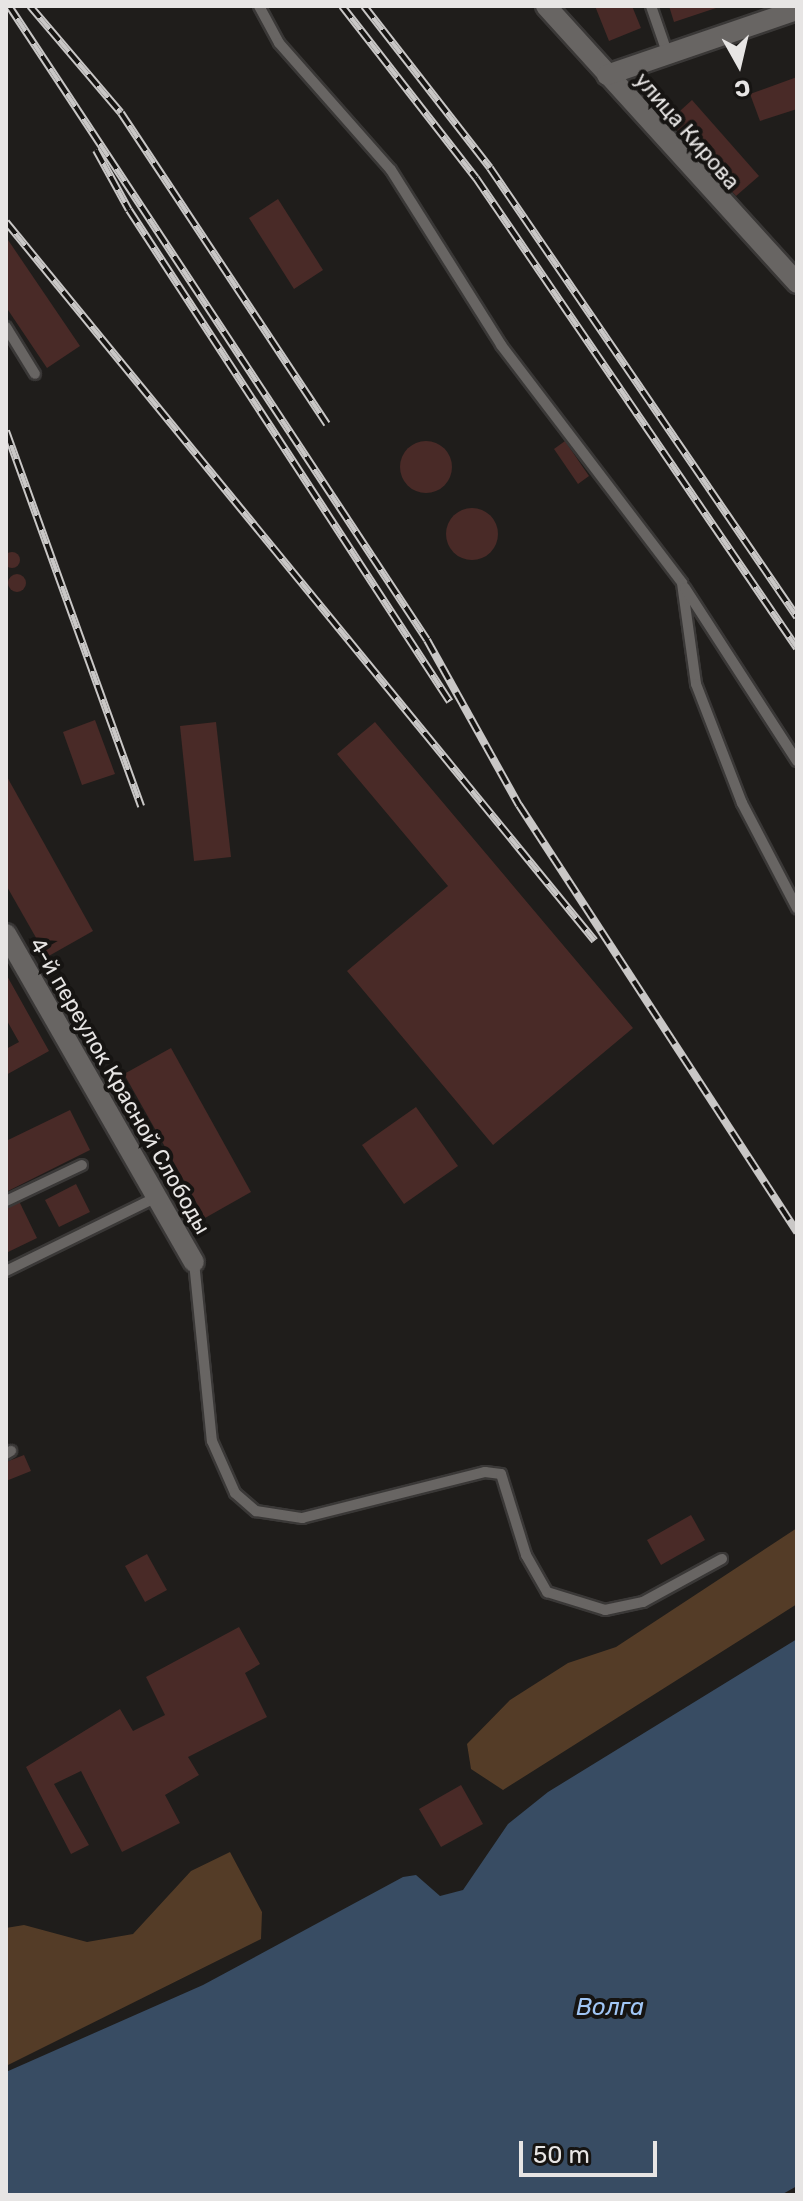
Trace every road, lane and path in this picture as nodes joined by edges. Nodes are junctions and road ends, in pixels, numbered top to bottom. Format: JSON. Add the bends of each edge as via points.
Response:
{"nodes":[{"id":1,"x":259,"y":6,"type":"edge"},
{"id":2,"x":546,"y":6,"type":"edge"},
{"id":3,"x":651,"y":6,"type":"edge"},
{"id":4,"x":797,"y":10,"type":"edge"},
{"id":5,"x":668,"y":55,"type":"junction"},
{"id":6,"x":607,"y":75,"type":"junction"},
{"id":7,"x":797,"y":283,"type":"edge"},
{"id":8,"x":6,"y":327,"type":"edge"},
{"id":9,"x":35,"y":374,"type":"dead end"},
{"id":10,"x":682,"y":583,"type":"junction"},
{"id":11,"x":797,"y":761,"type":"edge"},
{"id":12,"x":797,"y":908,"type":"edge"},
{"id":13,"x":6,"y":934,"type":"edge"},
{"id":14,"x":82,"y":1165,"type":"dead end"},
{"id":15,"x":153,"y":1199,"type":"junction"},
{"id":16,"x":6,"y":1201,"type":"edge"},
{"id":17,"x":194,"y":1262,"type":"joint"},
{"id":18,"x":6,"y":1271,"type":"edge"},
{"id":19,"x":722,"y":1559,"type":"dead end"}],
"edges":[{"from":1,"to":10,"type":"lane","via":[[279,43],[391,170],[501,345]]},
{"from":2,"to":6,"type":"street","name":"улица Кирова"},
{"from":3,"to":5,"type":"lane"},
{"from":4,"to":5,"type":"street"},
{"from":5,"to":6,"type":"street"},
{"from":6,"to":7,"type":"street","name":"улица Кирова"},
{"from":8,"to":9,"type":"lane"},
{"from":10,"to":11,"type":"lane"},
{"from":10,"to":12,"type":"lane","via":[[696,684],[742,803]]},
{"from":13,"to":15,"type":"street","name":"4-й переулок Красной Слободы"},
{"from":14,"to":16,"type":"lane"},
{"from":15,"to":17,"type":"street","name":"4-й переулок Красной Слободы"},
{"from":15,"to":18,"type":"lane"},
{"from":17,"to":19,"type":"lane","via":[[212,1441],[235,1493],[256,1511],[302,1518],[485,1472],[501,1474],[526,1555],[547,1592],[605,1610],[643,1602]]}]}
